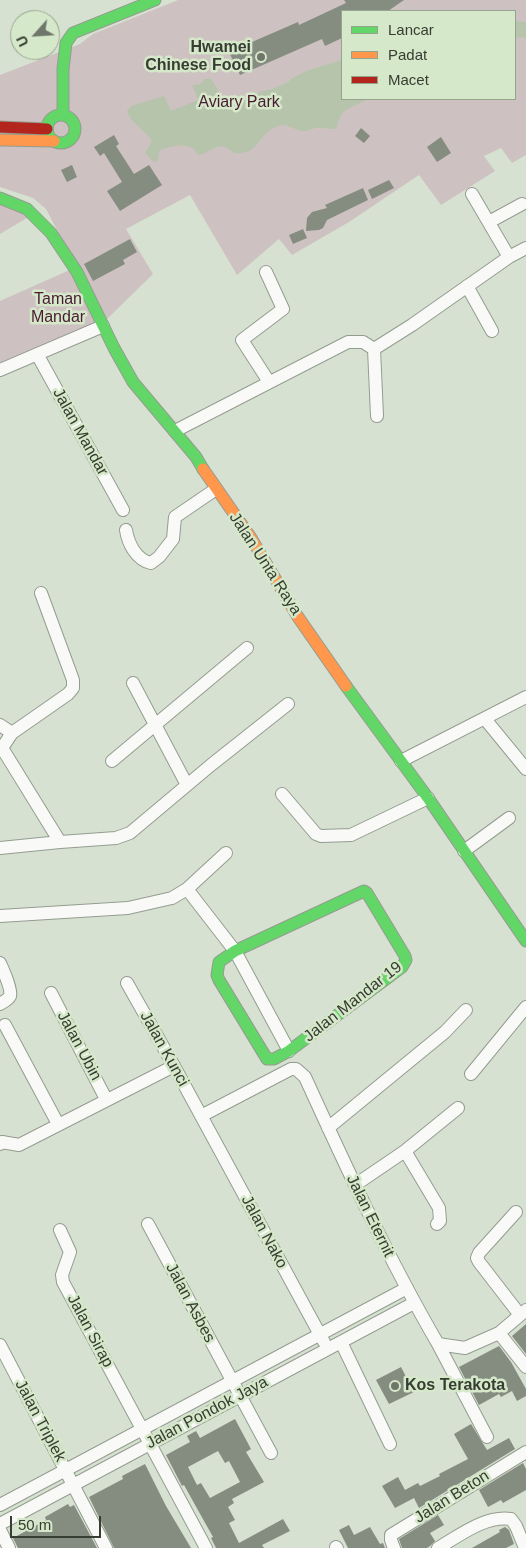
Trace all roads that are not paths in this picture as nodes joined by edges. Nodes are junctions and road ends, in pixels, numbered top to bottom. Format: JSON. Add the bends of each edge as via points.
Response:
{"nodes":[{"id":1,"x":155,"y":0,"type":"edge"},
{"id":2,"x":63,"y":115,"type":"junction"},
{"id":3,"x":0,"y":127,"type":"edge"},
{"id":4,"x":47,"y":129,"type":"junction"},
{"id":5,"x":0,"y":140,"type":"edge"},
{"id":6,"x":54,"y":141,"type":"junction"},
{"id":7,"x":472,"y":194,"type":"dead end"},
{"id":8,"x":0,"y":198,"type":"edge"},
{"id":9,"x":522,"y":204,"type":"dead end"},
{"id":10,"x":489,"y":222,"type":"junction"},
{"id":11,"x":526,"y":248,"type":"edge"},
{"id":12,"x":509,"y":257,"type":"junction"},
{"id":13,"x":266,"y":272,"type":"dead end"},
{"id":14,"x":467,"y":286,"type":"junction"},
{"id":15,"x":103,"y":326,"type":"junction"},
{"id":16,"x":492,"y":331,"type":"dead end"},
{"id":17,"x":374,"y":349,"type":"junction"},
{"id":18,"x":36,"y":354,"type":"junction"},
{"id":19,"x":0,"y":370,"type":"edge"},
{"id":20,"x":269,"y":382,"type":"junction"},
{"id":21,"x":377,"y":416,"type":"dead end"},
{"id":22,"x":175,"y":431,"type":"junction"},
{"id":23,"x":216,"y":489,"type":"junction"},
{"id":24,"x":122,"y":510,"type":"dead end"},
{"id":25,"x":126,"y":530,"type":"dead end"},
{"id":26,"x":41,"y":593,"type":"dead end"},
{"id":27,"x":247,"y":648,"type":"dead end"},
{"id":28,"x":132,"y":683,"type":"dead end"},
{"id":29,"x":526,"y":697,"type":"edge"},
{"id":30,"x":288,"y":704,"type":"dead end"},
{"id":31,"x":485,"y":720,"type":"junction"},
{"id":32,"x":156,"y":725,"type":"junction"},
{"id":33,"x":0,"y":726,"type":"edge"},
{"id":34,"x":12,"y":733,"type":"junction"},
{"id":35,"x":1,"y":749,"type":"edge"},
{"id":36,"x":112,"y":761,"type":"dead end"},
{"id":37,"x":401,"y":761,"type":"junction"},
{"id":38,"x":526,"y":769,"type":"edge"},
{"id":39,"x":187,"y":785,"type":"junction"},
{"id":40,"x":282,"y":794,"type":"dead end"},
{"id":41,"x":428,"y":798,"type":"junction"},
{"id":42,"x":509,"y":818,"type":"dead end"},
{"id":43,"x":60,"y":842,"type":"junction"},
{"id":44,"x":0,"y":848,"type":"edge"},
{"id":45,"x":464,"y":851,"type":"junction"},
{"id":46,"x":226,"y":853,"type":"dead end"},
{"id":47,"x":187,"y":889,"type":"junction"},
{"id":48,"x":0,"y":916,"type":"edge"},
{"id":49,"x":526,"y":942,"type":"edge"},
{"id":50,"x":235,"y":951,"type":"junction"},
{"id":51,"x":0,"y":963,"type":"edge"},
{"id":52,"x":127,"y":983,"type":"dead end"},
{"id":53,"x":51,"y":993,"type":"dead end"},
{"id":54,"x":0,"y":1004,"type":"edge"},
{"id":55,"x":526,"y":1007,"type":"edge"},
{"id":56,"x":466,"y":1010,"type":"dead end"},
{"id":57,"x":5,"y":1025,"type":"dead end"},
{"id":58,"x":289,"y":1052,"type":"junction"},
{"id":59,"x":174,"y":1066,"type":"junction"},
{"id":60,"x":471,"y":1074,"type":"dead end"},
{"id":61,"x":106,"y":1099,"type":"junction"},
{"id":62,"x":458,"y":1108,"type":"dead end"},
{"id":63,"x":201,"y":1116,"type":"junction"},
{"id":64,"x":58,"y":1124,"type":"junction"},
{"id":65,"x":328,"y":1128,"type":"junction"},
{"id":66,"x":1,"y":1141,"type":"edge"},
{"id":67,"x":405,"y":1152,"type":"junction"},
{"id":68,"x":355,"y":1185,"type":"junction"},
{"id":69,"x":516,"y":1212,"type":"dead end"},
{"id":70,"x":148,"y":1224,"type":"dead end"},
{"id":71,"x":438,"y":1224,"type":"dead end"},
{"id":72,"x":60,"y":1230,"type":"dead end"},
{"id":73,"x":406,"y":1288,"type":"junction"},
{"id":74,"x":414,"y":1303,"type":"junction"},
{"id":75,"x":523,"y":1313,"type":"edge"},
{"id":76,"x":499,"y":1333,"type":"junction"},
{"id":77,"x":320,"y":1335,"type":"junction"},
{"id":78,"x":341,"y":1342,"type":"junction"},
{"id":79,"x":438,"y":1344,"type":"junction"},
{"id":80,"x":0,"y":1346,"type":"edge"},
{"id":81,"x":465,"y":1348,"type":"junction"},
{"id":82,"x":328,"y":1349,"type":"junction"},
{"id":83,"x":526,"y":1367,"type":"edge"},
{"id":84,"x":452,"y":1370,"type":"junction"},
{"id":85,"x":232,"y":1382,"type":"junction"},
{"id":86,"x":240,"y":1396,"type":"junction"},
{"id":87,"x":143,"y":1429,"type":"junction"},
{"id":88,"x":486,"y":1437,"type":"dead end"},
{"id":89,"x":150,"y":1443,"type":"junction"},
{"id":90,"x":390,"y":1444,"type":"dead end"},
{"id":91,"x":526,"y":1452,"type":"edge"},
{"id":92,"x":271,"y":1453,"type":"dead end"},
{"id":93,"x":66,"y":1470,"type":"junction"},
{"id":94,"x":73,"y":1484,"type":"junction"},
{"id":95,"x":0,"y":1505,"type":"edge"},
{"id":96,"x":0,"y":1524,"type":"edge"},
{"id":97,"x":0,"y":1530,"type":"edge"},
{"id":98,"x":9,"y":1548,"type":"edge"},
{"id":99,"x":106,"y":1548,"type":"edge"},
{"id":100,"x":206,"y":1548,"type":"edge"},
{"id":101,"x":394,"y":1548,"type":"edge"},
{"id":102,"x":438,"y":1548,"type":"edge"},
{"id":103,"x":525,"y":1548,"type":"edge"}],
"edges":[{"from":1,"to":2,"type":"street","via":[[73,33],[66,43]]},
{"from":2,"to":4,"type":"street","via":[[53,117]]},
{"from":2,"to":6,"type":"street","via":[[74,124],[74,133],[68,141]]},
{"from":3,"to":4,"type":"street"},
{"from":4,"to":6,"type":"street"},
{"from":5,"to":6,"type":"street"},
{"from":7,"to":10,"type":"street"},
{"from":8,"to":15,"type":"street","name":"Jalan Unta Raya","via":[[27,209],[51,233],[77,272]]},
{"from":9,"to":10,"type":"street"},
{"from":10,"to":12,"type":"street"},
{"from":11,"to":12,"type":"street"},
{"from":12,"to":14,"type":"street"},
{"from":13,"to":20,"type":"street","via":[[283,309],[242,340]]},
{"from":14,"to":16,"type":"street"},
{"from":14,"to":17,"type":"street"},
{"from":15,"to":18,"type":"street"},
{"from":15,"to":22,"type":"street","name":"Jalan Unta Raya","via":[[133,382]]},
{"from":17,"to":20,"type":"street","via":[[363,342],[348,342]]},
{"from":17,"to":21,"type":"street"},
{"from":18,"to":19,"type":"street"},
{"from":18,"to":24,"type":"street","name":"Jalan Mandar"},
{"from":20,"to":22,"type":"street"},
{"from":22,"to":23,"type":"street","name":"Jalan Unta Raya"},
{"from":23,"to":25,"type":"street","via":[[175,517],[173,539],[151,563],[144,562],[133,550],[127,541]]},
{"from":23,"to":37,"type":"street","name":"Jalan Unta Raya","via":[[298,617]]},
{"from":26,"to":34,"type":"street","via":[[73,680],[73,688]]},
{"from":27,"to":32,"type":"street"},
{"from":28,"to":32,"type":"street"},
{"from":29,"to":31,"type":"street"},
{"from":30,"to":39,"type":"street"},
{"from":31,"to":37,"type":"street"},
{"from":31,"to":38,"type":"street"},
{"from":32,"to":36,"type":"street"},
{"from":32,"to":39,"type":"street"},
{"from":33,"to":34,"type":"street"},
{"from":34,"to":35,"type":"street"},
{"from":35,"to":43,"type":"street"},
{"from":37,"to":41,"type":"street","name":"Jalan Unta Raya"},
{"from":39,"to":43,"type":"street","via":[[130,833],[116,838]]},
{"from":40,"to":41,"type":"street","via":[[321,836],[351,835]]},
{"from":41,"to":45,"type":"street","name":"Jalan Unta Raya"},
{"from":42,"to":45,"type":"street"},
{"from":43,"to":44,"type":"street"},
{"from":45,"to":49,"type":"street","name":"Jalan Unta Raya"},
{"from":46,"to":47,"type":"street"},
{"from":47,"to":48,"type":"street","via":[[172,898],[128,908]]},
{"from":47,"to":50,"type":"street","name":"Jalan Mandar 19"},
{"from":50,"to":58,"type":"street","name":"Jalan Mandar 19"},
{"from":50,"to":58,"type":"street","name":"Jalan Mandar 19","via":[[219,962],[219,980],[267,1059]]},
{"from":50,"to":58,"type":"street","name":"Jalan Mandar 19","via":[[364,891],[405,956],[402,966]]},
{"from":51,"to":54,"type":"street","via":[[10,989],[10,996]]},
{"from":52,"to":59,"type":"street","name":"Jalan Kunci"},
{"from":53,"to":61,"type":"street","name":"Jalan Ubin"},
{"from":55,"to":60,"type":"street"},
{"from":56,"to":65,"type":"street","via":[[445,1032]]},
{"from":57,"to":64,"type":"street"},
{"from":59,"to":61,"type":"street"},
{"from":59,"to":63,"type":"street","name":"Jalan Kunci"},
{"from":61,"to":64,"type":"street"},
{"from":62,"to":67,"type":"street"},
{"from":63,"to":65,"type":"street","name":"Jalan Eternit","via":[[296,1069],[304,1077]]},
{"from":63,"to":77,"type":"street","name":"Jalan Nako"},
{"from":64,"to":66,"type":"street","via":[[19,1145]]},
{"from":65,"to":68,"type":"street","name":"Jalan Eternit"},
{"from":67,"to":68,"type":"street"},
{"from":67,"to":71,"type":"street","via":[[439,1208]]},
{"from":68,"to":73,"type":"street","name":"Jalan Eternit"},
{"from":69,"to":75,"type":"street","via":[[477,1258]]},
{"from":70,"to":85,"type":"street","name":"Jalan Asbes"},
{"from":72,"to":87,"type":"street","name":"Jalan Sirap","via":[[70,1252],[62,1275],[63,1282]]},
{"from":73,"to":74,"type":"street","name":"Jalan Eternit"},
{"from":73,"to":77,"type":"street","name":"Jalan Pondok Jaya"},
{"from":74,"to":78,"type":"street","name":"Jalan Pondok Jaya"},
{"from":74,"to":79,"type":"street"},
{"from":75,"to":76,"type":"street"},
{"from":76,"to":81,"type":"street"},
{"from":76,"to":83,"type":"street"},
{"from":77,"to":82,"type":"street","name":"Jalan Nako"},
{"from":77,"to":85,"type":"street","name":"Jalan Pondok Jaya"},
{"from":78,"to":82,"type":"street","name":"Jalan Pondok Jaya"},
{"from":78,"to":90,"type":"street"},
{"from":79,"to":81,"type":"street"},
{"from":79,"to":84,"type":"street"},
{"from":80,"to":93,"type":"street","name":"Jalan Triplek"},
{"from":81,"to":84,"type":"street"},
{"from":82,"to":86,"type":"street","name":"Jalan Pondok Jaya"},
{"from":84,"to":88,"type":"street"},
{"from":85,"to":86,"type":"street","name":"Jalan Asbes"},
{"from":85,"to":87,"type":"street","name":"Jalan Pondok Jaya"},
{"from":86,"to":89,"type":"street","name":"Jalan Pondok Jaya"},
{"from":86,"to":92,"type":"street","name":"Jalan Asbes"},
{"from":87,"to":89,"type":"street","name":"Jalan Sirap"},
{"from":87,"to":93,"type":"street","name":"Jalan Pondok Jaya"},
{"from":89,"to":94,"type":"street","name":"Jalan Pondok Jaya"},
{"from":89,"to":100,"type":"street","name":"Jalan Sirap"},
{"from":91,"to":101,"type":"street","name":"Jalan Beton","via":[[392,1535],[390,1540]]},
{"from":93,"to":94,"type":"street","name":"Jalan Triplek"},
{"from":93,"to":95,"type":"street","name":"Jalan Pondok Jaya"},
{"from":94,"to":96,"type":"street","name":"Jalan Pondok Jaya"},
{"from":94,"to":99,"type":"street","name":"Jalan Triplek"},
{"from":97,"to":98,"type":"street"},
{"from":102,"to":103,"type":"street","via":[[486,1521],[505,1518],[511,1519],[516,1526]]}]}
